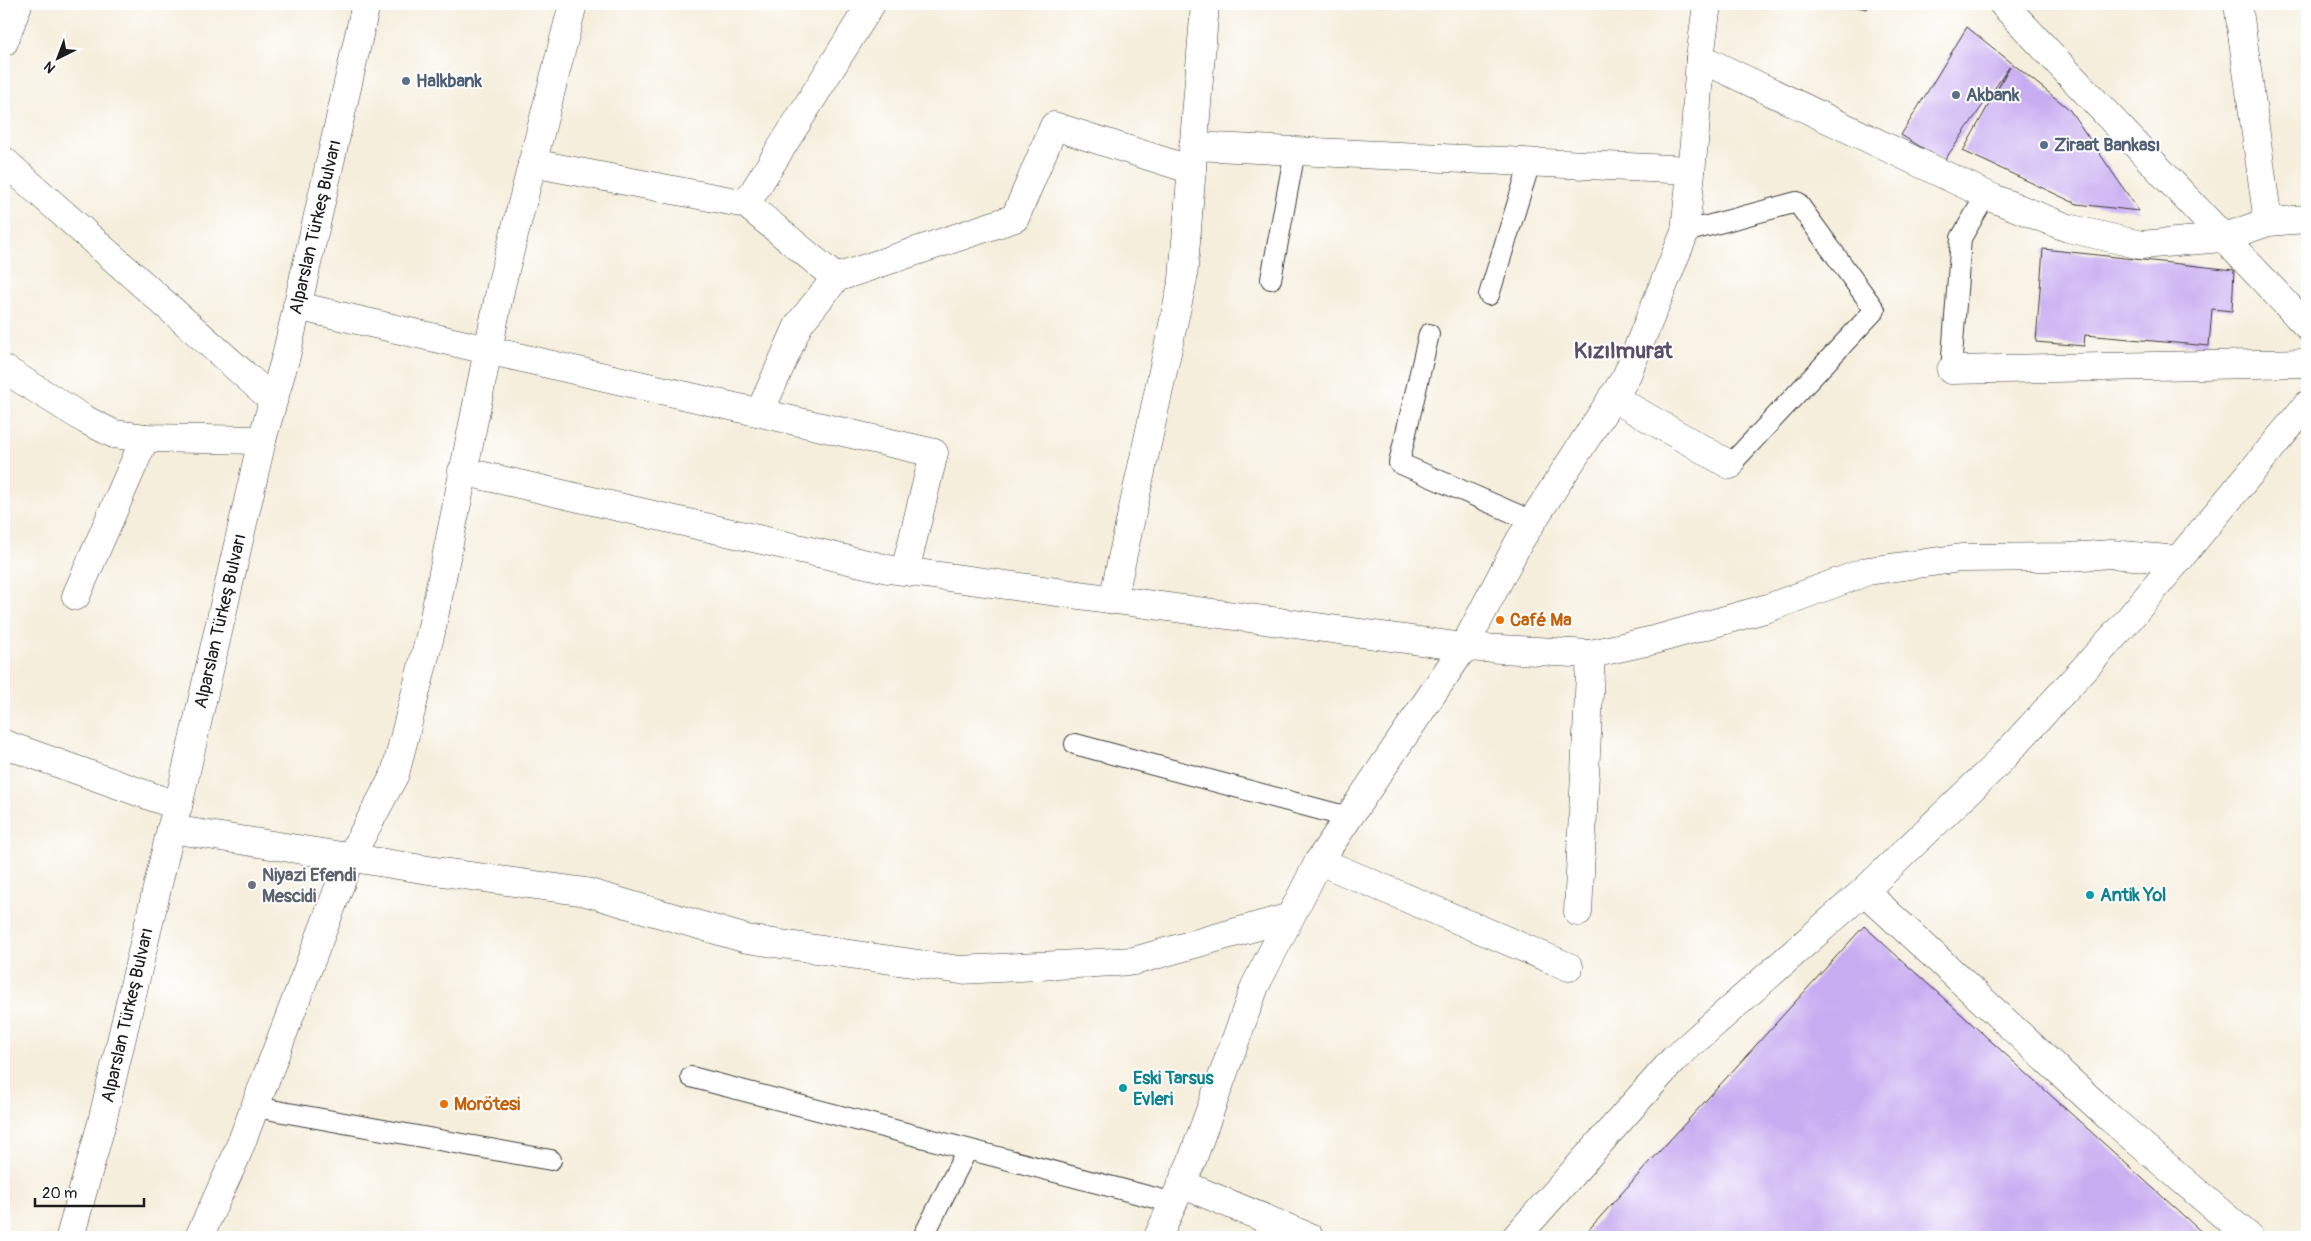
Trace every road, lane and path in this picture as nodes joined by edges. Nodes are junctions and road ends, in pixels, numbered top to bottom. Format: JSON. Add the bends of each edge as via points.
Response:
{"nodes":[{"id":1,"x":18,"y":4,"type":"edge"},
{"id":2,"x":366,"y":4,"type":"edge"},
{"id":3,"x":574,"y":4,"type":"edge"},
{"id":4,"x":871,"y":4,"type":"edge"},
{"id":5,"x":1205,"y":4,"type":"edge"},
{"id":6,"x":1707,"y":4,"type":"edge"},
{"id":7,"x":2003,"y":4,"type":"edge"},
{"id":8,"x":2238,"y":4,"type":"edge"},
{"id":9,"x":4,"y":42,"type":"edge"},
{"id":10,"x":1700,"y":58,"type":"junction"},
{"id":11,"x":1295,"y":151,"type":"junction"},
{"id":12,"x":1193,"y":158,"type":"junction"},
{"id":13,"x":4,"y":161,"type":"edge"},
{"id":14,"x":1530,"y":163,"type":"junction"},
{"id":15,"x":532,"y":164,"type":"junction"},
{"id":16,"x":1691,"y":170,"type":"junction"},
{"id":17,"x":1986,"y":195,"type":"junction"},
{"id":18,"x":746,"y":204,"type":"junction"},
{"id":19,"x":2307,"y":219,"type":"edge"},
{"id":20,"x":2268,"y":222,"type":"junction"},
{"id":21,"x":1685,"y":232,"type":"junction"},
{"id":22,"x":2222,"y":238,"type":"junction"},
{"id":23,"x":836,"y":278,"type":"junction"},
{"id":24,"x":1271,"y":279,"type":"dead end"},
{"id":25,"x":1489,"y":295,"type":"dead end"},
{"id":26,"x":297,"y":306,"type":"junction"},
{"id":27,"x":2307,"y":326,"type":"edge"},
{"id":28,"x":1429,"y":334,"type":"dead end"},
{"id":29,"x":488,"y":349,"type":"junction"},
{"id":30,"x":2307,"y":364,"type":"edge"},
{"id":31,"x":4,"y":369,"type":"edge"},
{"id":32,"x":1951,"y":370,"type":"joint"},
{"id":33,"x":1612,"y":397,"type":"junction"},
{"id":34,"x":273,"y":400,"type":"junction"},
{"id":35,"x":2307,"y":405,"type":"edge"},
{"id":36,"x":760,"y":412,"type":"junction"},
{"id":37,"x":145,"y":438,"type":"junction"},
{"id":38,"x":262,"y":440,"type":"junction"},
{"id":39,"x":1730,"y":465,"type":"joint"},
{"id":40,"x":462,"y":472,"type":"junction"},
{"id":41,"x":1532,"y":521,"type":"junction"},
{"id":42,"x":2179,"y":560,"type":"junction"},
{"id":43,"x":905,"y":571,"type":"junction"},
{"id":44,"x":76,"y":596,"type":"dead end"},
{"id":45,"x":1114,"y":600,"type":"junction"},
{"id":46,"x":1464,"y":647,"type":"junction"},
{"id":47,"x":1591,"y":654,"type":"junction"},
{"id":48,"x":4,"y":744,"type":"edge"},
{"id":49,"x":1075,"y":744,"type":"dead end"},
{"id":50,"x":174,"y":817,"type":"junction"},
{"id":51,"x":1348,"y":817,"type":"junction"},
{"id":52,"x":351,"y":856,"type":"junction"},
{"id":53,"x":1319,"y":861,"type":"junction"},
{"id":54,"x":1864,"y":891,"type":"junction"},
{"id":55,"x":1578,"y":912,"type":"dead end"},
{"id":56,"x":1290,"y":918,"type":"junction"},
{"id":57,"x":1569,"y":967,"type":"dead end"},
{"id":58,"x":691,"y":1077,"type":"dead end"},
{"id":59,"x":255,"y":1107,"type":"junction"},
{"id":60,"x":966,"y":1150,"type":"junction"},
{"id":61,"x":551,"y":1160,"type":"dead end"},
{"id":62,"x":1178,"y":1193,"type":"junction"},
{"id":63,"x":70,"y":1237,"type":"edge"},
{"id":64,"x":199,"y":1237,"type":"edge"},
{"id":65,"x":923,"y":1237,"type":"edge"},
{"id":66,"x":1158,"y":1237,"type":"edge"},
{"id":67,"x":1310,"y":1237,"type":"edge"},
{"id":68,"x":1516,"y":1237,"type":"edge"},
{"id":69,"x":2249,"y":1237,"type":"edge"}],
"edges":[{"from":1,"to":9,"type":"street"},
{"from":2,"to":26,"type":"street","name":"Alparslan Türkeş Bulvarı"},
{"from":3,"to":15,"type":"street"},
{"from":4,"to":18,"type":"street"},
{"from":5,"to":12,"type":"street"},
{"from":6,"to":10,"type":"street"},
{"from":7,"to":22,"type":"street"},
{"from":8,"to":20,"type":"street"},
{"from":10,"to":16,"type":"street"},
{"from":10,"to":17,"type":"street"},
{"from":11,"to":12,"type":"street"},
{"from":11,"to":14,"type":"street"},
{"from":11,"to":24,"type":"lane"},
{"from":12,"to":23,"type":"street","via":[[1054,126],[1015,218]]},
{"from":12,"to":45,"type":"street","via":[[1182,279]]},
{"from":13,"to":34,"type":"street"},
{"from":14,"to":16,"type":"street"},
{"from":14,"to":25,"type":"lane"},
{"from":15,"to":18,"type":"street"},
{"from":15,"to":29,"type":"street"},
{"from":16,"to":21,"type":"street"},
{"from":17,"to":22,"type":"street","via":[[2068,228],[2141,245]]},
{"from":17,"to":32,"type":"lane","via":[[1960,238]]},
{"from":18,"to":23,"type":"street"},
{"from":19,"to":20,"type":"street"},
{"from":20,"to":22,"type":"street"},
{"from":21,"to":33,"type":"street","via":[[1626,377]]},
{"from":21,"to":39,"type":"lane","via":[[1797,202],[1875,310]]},
{"from":22,"to":27,"type":"street"},
{"from":23,"to":36,"type":"street","via":[[799,324]]},
{"from":26,"to":29,"type":"street"},
{"from":26,"to":34,"type":"street","name":"Alparslan Türkeş Bulvarı"},
{"from":28,"to":41,"type":"lane","via":[[1398,462]]},
{"from":29,"to":36,"type":"street"},
{"from":29,"to":40,"type":"street"},
{"from":30,"to":32,"type":"street"},
{"from":31,"to":37,"type":"street","via":[[114,434]]},
{"from":33,"to":39,"type":"street"},
{"from":33,"to":41,"type":"street"},
{"from":34,"to":38,"type":"street","name":"Alparslan Türkeş Bulvarı"},
{"from":35,"to":42,"type":"street"},
{"from":36,"to":43,"type":"street","via":[[934,453]]},
{"from":37,"to":38,"type":"street"},
{"from":37,"to":44,"type":"street"},
{"from":38,"to":50,"type":"street","name":"Alparslan Türkeş Bulvarı"},
{"from":40,"to":43,"type":"street"},
{"from":40,"to":52,"type":"street","via":[[431,632],[395,774]]},
{"from":41,"to":46,"type":"street"},
{"from":42,"to":47,"type":"street","via":[[2111,554],[1962,558],[1868,571],[1768,608]]},
{"from":42,"to":54,"type":"street","via":[[1996,765]]},
{"from":43,"to":45,"type":"street"},
{"from":45,"to":46,"type":"street"},
{"from":46,"to":47,"type":"street"},
{"from":46,"to":51,"type":"street"},
{"from":47,"to":55,"type":"street"},
{"from":48,"to":50,"type":"street"},
{"from":49,"to":51,"type":"lane"},
{"from":50,"to":52,"type":"street"},
{"from":50,"to":63,"type":"street","name":"Alparslan Türkeş Bulvarı","via":[[101,1126]]},
{"from":51,"to":53,"type":"street"},
{"from":52,"to":56,"type":"street","via":[[586,892],[747,939],[960,970],[1134,961]]},
{"from":52,"to":59,"type":"street"},
{"from":53,"to":56,"type":"street"},
{"from":53,"to":57,"type":"street"},
{"from":54,"to":68,"type":"street","via":[[1674,1059]]},
{"from":54,"to":69,"type":"street","via":[[2110,1117]]},
{"from":56,"to":62,"type":"street","via":[[1255,986]]},
{"from":58,"to":60,"type":"lane"},
{"from":59,"to":61,"type":"lane"},
{"from":59,"to":64,"type":"street"},
{"from":60,"to":62,"type":"lane"},
{"from":60,"to":65,"type":"lane"},
{"from":62,"to":66,"type":"street"},
{"from":62,"to":67,"type":"street"}]}
